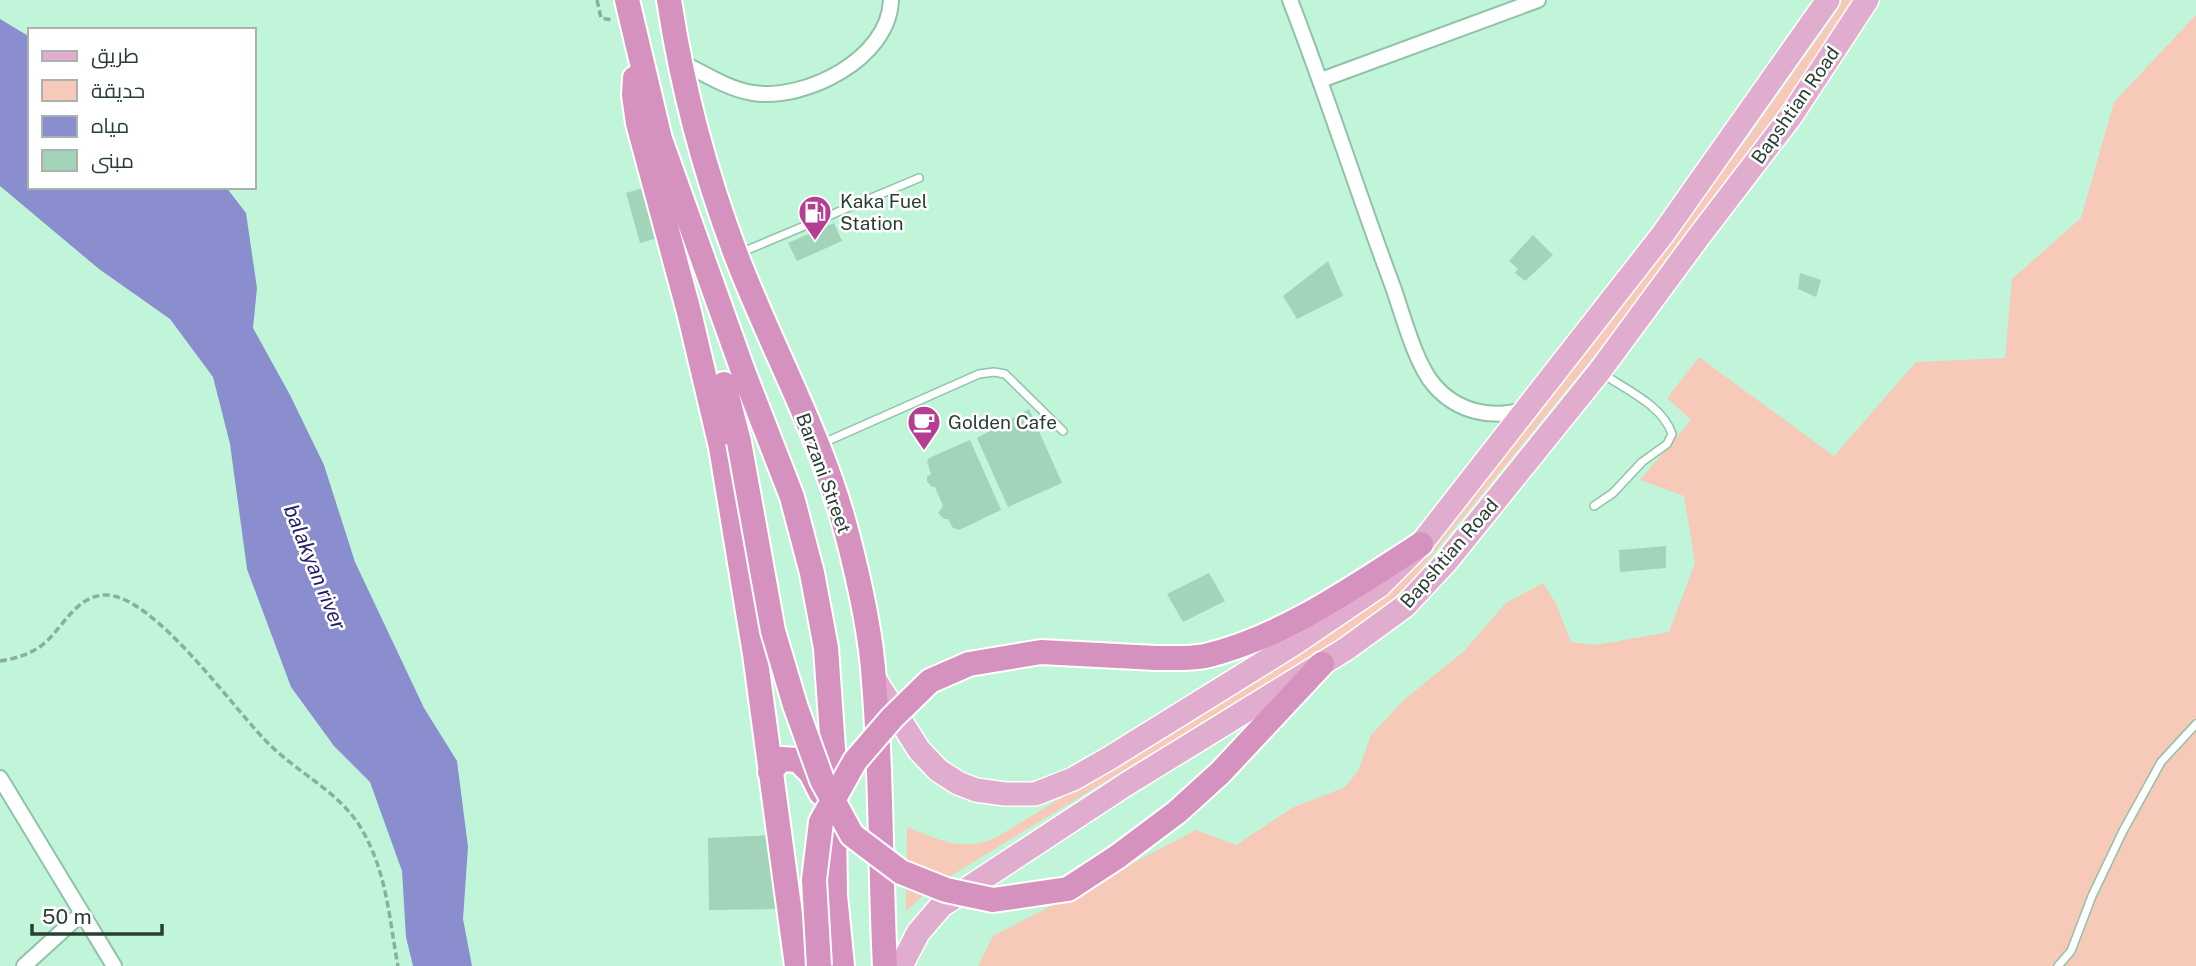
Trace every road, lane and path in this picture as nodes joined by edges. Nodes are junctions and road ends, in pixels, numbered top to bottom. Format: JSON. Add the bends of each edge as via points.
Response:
{"nodes":[{"id":1,"x":627,"y":0,"type":"edge"},
{"id":2,"x":669,"y":0,"type":"edge"},
{"id":3,"x":891,"y":0,"type":"edge"},
{"id":4,"x":1290,"y":0,"type":"edge"},
{"id":5,"x":1538,"y":0,"type":"edge"},
{"id":6,"x":1828,"y":0,"type":"edge"},
{"id":7,"x":1867,"y":0,"type":"edge"},
{"id":8,"x":640,"y":54,"type":"junction"},
{"id":9,"x":678,"y":60,"type":"junction"},
{"id":10,"x":1321,"y":80,"type":"junction"},
{"id":11,"x":660,"y":139,"type":"junction"},
{"id":12,"x":919,"y":178,"type":"dead end"},
{"id":13,"x":736,"y":254,"type":"junction"},
{"id":14,"x":1599,"y":372,"type":"junction"},
{"id":15,"x":1528,"y":408,"type":"junction"},
{"id":16,"x":1063,"y":431,"type":"dead end"},
{"id":17,"x":817,"y":446,"type":"junction"},
{"id":18,"x":1594,"y":506,"type":"dead end"},
{"id":19,"x":1421,"y":544,"type":"junction"},
{"id":20,"x":0,"y":660,"type":"edge"},
{"id":21,"x":1322,"y":664,"type":"junction"},
{"id":22,"x":874,"y":678,"type":"junction"},
{"id":23,"x":762,"y":715,"type":"junction"},
{"id":24,"x":2196,"y":724,"type":"edge"},
{"id":25,"x":798,"y":760,"type":"junction"},
{"id":26,"x":770,"y":772,"type":"junction"},
{"id":27,"x":0,"y":778,"type":"edge"},
{"id":28,"x":834,"y":846,"type":"junction"},
{"id":29,"x":82,"y":913,"type":"junction"},
{"id":30,"x":24,"y":966,"type":"edge"},
{"id":31,"x":114,"y":966,"type":"edge"},
{"id":32,"x":398,"y":966,"type":"edge"},
{"id":33,"x":797,"y":966,"type":"edge"},
{"id":34,"x":819,"y":966,"type":"edge"},
{"id":35,"x":842,"y":966,"type":"edge"},
{"id":36,"x":885,"y":966,"type":"edge"},
{"id":37,"x":901,"y":966,"type":"edge"},
{"id":38,"x":2058,"y":966,"type":"edge"}],
"edges":[{"from":1,"to":8,"type":"highway","name":"Barzani Street"},
{"from":2,"to":9,"type":"highway","name":"Barzani Street"},
{"from":3,"to":9,"type":"street","via":[[884,27],[872,46],[832,79],[806,88],[752,93]]},
{"from":4,"to":10,"type":"street"},
{"from":5,"to":10,"type":"street"},
{"from":6,"to":15,"type":"main road","name":"Bapshtian Road","via":[[1663,234]]},
{"from":7,"to":14,"type":"main road","name":"Bapshtian Road","via":[[1791,116]]},
{"from":8,"to":11,"type":"highway","name":"Barzani Street"},
{"from":8,"to":23,"type":"highway","via":[[635,81],[638,123],[714,412]]},
{"from":9,"to":13,"type":"highway","name":"Barzani Street"},
{"from":10,"to":15,"type":"street","via":[[1426,374],[1443,394],[1465,408],[1490,414]]},
{"from":11,"to":21,"type":"highway","bridge":true,"via":[[739,442],[773,631],[822,780],[852,835],[901,872],[946,890],[993,900],[1068,889],[1177,812]]},
{"from":11,"to":28,"type":"highway","name":"Barzani Street","via":[[792,497],[812,573],[826,648]]},
{"from":12,"to":13,"type":"lane"},
{"from":13,"to":17,"type":"highway","name":"Barzani Street"},
{"from":14,"to":18,"type":"lane","via":[[1660,413],[1672,434],[1667,444]]},
{"from":14,"to":21,"type":"main road","name":"Bapshtian Road","via":[[1405,607]]},
{"from":15,"to":19,"type":"main road","name":"Bapshtian Road"},
{"from":16,"to":17,"type":"lane","via":[[1005,374],[994,372],[979,374]]},
{"from":17,"to":22,"type":"highway","name":"Barzani Street","via":[[846,528]]},
{"from":19,"to":22,"type":"main road","name":"Bapshtian Road","via":[[1379,586],[1292,645],[1108,759],[1035,794],[976,790],[938,770],[919,750]]},
{"from":19,"to":34,"type":"highway","bridge":true,"via":[[1259,638],[1203,656],[1041,652],[969,664],[930,681],[855,761],[821,822],[814,880]]},
{"from":20,"to":32,"type":"path","via":[[28,654],[47,641],[82,601],[103,595],[119,597],[142,611],[187,651],[266,741],[334,796],[359,825],[385,886]]},
{"from":21,"to":37,"type":"main road","name":"Bapshtian Road","via":[[941,906],[918,933]]},
{"from":22,"to":36,"type":"highway","name":"Barzani Street"},
{"from":23,"to":25,"type":"highway","via":[[775,741]]},
{"from":23,"to":26,"type":"highway"},
{"from":24,"to":38,"type":"lane","via":[[2161,762],[2092,896],[2071,951]]},
{"from":25,"to":26,"type":"highway","via":[[781,759]]},
{"from":25,"to":28,"type":"highway","via":[[820,789]]},
{"from":26,"to":33,"type":"highway"},
{"from":27,"to":29,"type":"street"},
{"from":28,"to":35,"type":"highway","name":"Barzani Street"},
{"from":29,"to":30,"type":"street"},
{"from":29,"to":31,"type":"street"}]}
